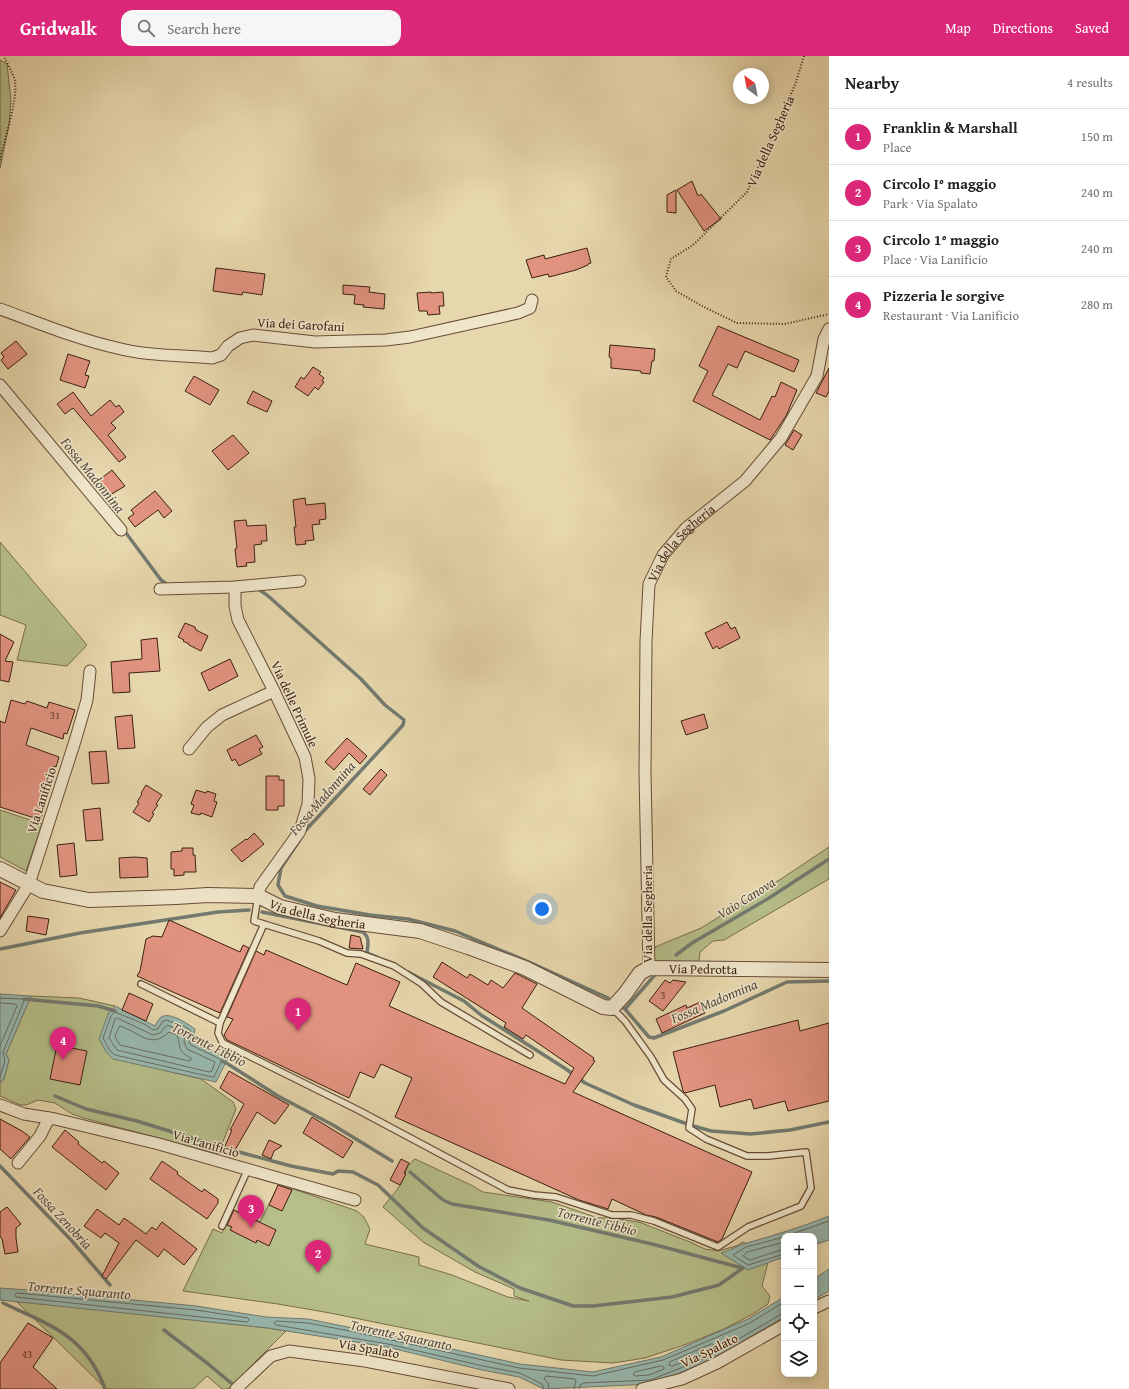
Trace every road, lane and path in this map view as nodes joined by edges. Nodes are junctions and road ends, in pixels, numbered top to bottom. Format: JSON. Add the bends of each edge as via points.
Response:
{"nodes":[{"id":1,"x":4,"y":56,"type":"edge"},
{"id":2,"x":804,"y":56,"type":"edge"},
{"id":3,"x":0,"y":160,"type":"edge"},
{"id":4,"x":532,"y":300,"type":"dead end"},
{"id":5,"x":0,"y":309,"type":"edge"},
{"id":6,"x":829,"y":314,"type":"edge"},
{"id":7,"x":829,"y":328,"type":"edge"},
{"id":8,"x":0,"y":385,"type":"edge"},
{"id":9,"x":121,"y":530,"type":"dead end"},
{"id":10,"x":300,"y":581,"type":"dead end"},
{"id":11,"x":235,"y":587,"type":"junction"},
{"id":12,"x":160,"y":589,"type":"dead end"},
{"id":13,"x":90,"y":671,"type":"dead end"},
{"id":14,"x":274,"y":691,"type":"junction"},
{"id":15,"x":189,"y":749,"type":"dead end"},
{"id":16,"x":0,"y":869,"type":"edge"},
{"id":17,"x":28,"y":884,"type":"junction"},
{"id":18,"x":258,"y":896,"type":"junction"},
{"id":19,"x":264,"y":924,"type":"junction"},
{"id":20,"x":0,"y":931,"type":"edge"},
{"id":21,"x":650,"y":968,"type":"junction"},
{"id":22,"x":829,"y":970,"type":"edge"},
{"id":23,"x":141,"y":984,"type":"dead end"},
{"id":24,"x":612,"y":1008,"type":"junction"},
{"id":25,"x":220,"y":1023,"type":"junction"},
{"id":26,"x":530,"y":1055,"type":"dead end"},
{"id":27,"x":0,"y":1105,"type":"edge"},
{"id":28,"x":49,"y":1118,"type":"junction"},
{"id":29,"x":18,"y":1163,"type":"dead end"},
{"id":30,"x":248,"y":1169,"type":"junction"},
{"id":31,"x":355,"y":1200,"type":"dead end"},
{"id":32,"x":222,"y":1226,"type":"dead end"},
{"id":33,"x":829,"y":1301,"type":"edge"},
{"id":34,"x":817,"y":1307,"type":"edge"},
{"id":35,"x":781,"y":1327,"type":"edge"},
{"id":36,"x":236,"y":1389,"type":"edge"},
{"id":37,"x":509,"y":1389,"type":"edge"},
{"id":38,"x":642,"y":1389,"type":"edge"}],
"edges":[{"from":1,"to":3,"type":"path","via":[[15,80],[15,91]]},
{"from":2,"to":6,"type":"path","name":"Via della Segheria","via":[[792,92],[747,192],[693,245],[671,259],[666,277],[676,291],[737,323],[785,324]]},
{"from":4,"to":5,"type":"street","name":"Via dei Garofani","via":[[530,308],[518,313],[410,338],[315,342],[253,335],[240,338],[220,355],[212,358],[118,349]]},
{"from":7,"to":21,"type":"street","name":"Via della Segheria","via":[[824,339],[817,376],[781,438],[745,481],[686,528],[663,555],[649,584],[645,773]]},
{"from":8,"to":9,"type":"street"},
{"from":10,"to":11,"type":"street"},
{"from":11,"to":12,"type":"street"},
{"from":11,"to":14,"type":"street","name":"Via delle Primule","via":[[238,620]]},
{"from":13,"to":17,"type":"street","name":"Via Lanificio","via":[[87,700]]},
{"from":14,"to":15,"type":"street","via":[[222,715],[207,727]]},
{"from":14,"to":18,"type":"street","name":"Via delle Primule","via":[[305,757],[309,779],[308,804],[300,830],[260,887]]},
{"from":16,"to":17,"type":"street","name":"Via della Segheria"},
{"from":17,"to":18,"type":"street","name":"Via della Segheria","via":[[43,891],[89,900],[208,895]]},
{"from":17,"to":20,"type":"street","name":"Via Lanificio"},
{"from":18,"to":19,"type":"lane","via":[[254,921]]},
{"from":18,"to":24,"type":"street","name":"Via della Segheria","via":[[280,906],[335,920],[420,931],[468,946],[525,968],[603,1007]]},
{"from":19,"to":25,"type":"lane"},
{"from":19,"to":26,"type":"lane","via":[[319,941],[347,953],[361,954],[394,966],[422,984],[441,1002]]},
{"from":21,"to":22,"type":"street","name":"Via Pedrotta"},
{"from":21,"to":24,"type":"street","name":"Via della Segheria","via":[[640,973]]},
{"from":23,"to":25,"type":"lane"},
{"from":24,"to":25,"type":"lane","via":[[625,1021],[664,1080],[692,1109],[689,1128],[706,1139],[748,1156],[806,1152],[811,1188],[802,1206],[748,1228],[718,1247],[654,1221],[631,1215],[612,1215],[556,1197],[508,1190],[222,1042],[218,1032]]},
{"from":27,"to":28,"type":"street","name":"Via Lanificio","via":[[24,1114]]},
{"from":28,"to":29,"type":"street","via":[[40,1136]]},
{"from":28,"to":30,"type":"street","name":"Via Lanificio","via":[[159,1144]]},
{"from":30,"to":31,"type":"street","name":"Via Lanificio"},
{"from":30,"to":32,"type":"lane"},
{"from":33,"to":34,"type":"street"},
{"from":35,"to":38,"type":"street","name":"Via Spalato","via":[[717,1363],[682,1379]]},
{"from":36,"to":37,"type":"street","name":"Via Spalato","via":[[271,1356],[289,1351],[365,1361]]}]}
